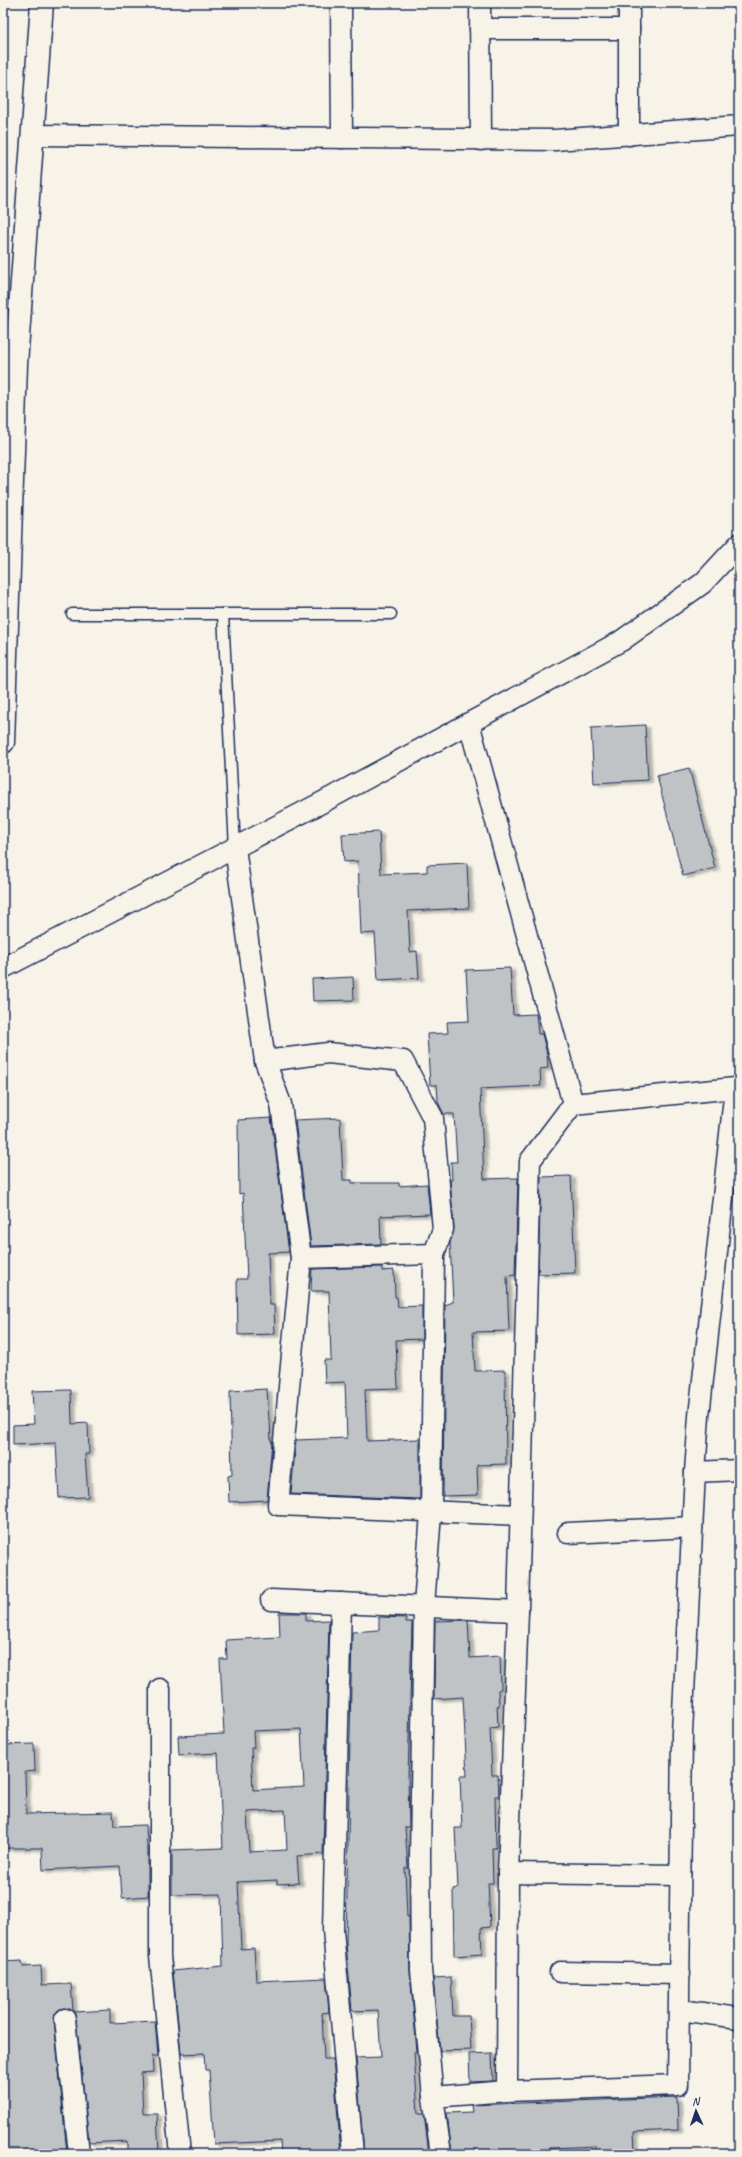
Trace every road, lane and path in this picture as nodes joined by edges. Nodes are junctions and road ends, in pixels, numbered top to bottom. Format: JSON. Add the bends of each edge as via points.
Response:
{"nodes":[{"id":1,"x":42,"y":3,"type":"edge"},
{"id":2,"x":341,"y":3,"type":"edge"},
{"id":3,"x":480,"y":3,"type":"edge"},
{"id":4,"x":629,"y":3,"type":"edge"},
{"id":5,"x":480,"y":29,"type":"junction"},
{"id":6,"x":629,"y":29,"type":"junction"},
{"id":7,"x":739,"y":126,"type":"edge"},
{"id":8,"x":34,"y":135,"type":"junction"},
{"id":9,"x":629,"y":135,"type":"junction"},
{"id":10,"x":342,"y":138,"type":"junction"},
{"id":11,"x":481,"y":140,"type":"junction"},
{"id":12,"x":736,"y":552,"type":"edge"},
{"id":13,"x":72,"y":614,"type":"dead end"},
{"id":14,"x":223,"y":614,"type":"junction"},
{"id":15,"x":391,"y":614,"type":"dead end"},
{"id":16,"x":469,"y":723,"type":"junction"},
{"id":17,"x":3,"y":742,"type":"edge"},
{"id":18,"x":235,"y":848,"type":"junction"},
{"id":19,"x":3,"y":968,"type":"edge"},
{"id":20,"x":264,"y":1061,"type":"junction"},
{"id":21,"x":737,"y":1088,"type":"edge"},
{"id":22,"x":573,"y":1104,"type":"junction"},
{"id":23,"x":434,"y":1254,"type":"junction"},
{"id":24,"x":301,"y":1258,"type":"junction"},
{"id":25,"x":739,"y":1470,"type":"edge"},
{"id":26,"x":695,"y":1472,"type":"junction"},
{"id":27,"x":431,"y":1513,"type":"junction"},
{"id":28,"x":520,"y":1515,"type":"junction"},
{"id":29,"x":692,"y":1527,"type":"junction"},
{"id":30,"x":568,"y":1532,"type":"dead end"},
{"id":31,"x":271,"y":1600,"type":"dead end"},
{"id":32,"x":340,"y":1603,"type":"junction"},
{"id":33,"x":424,"y":1606,"type":"junction"},
{"id":34,"x":518,"y":1611,"type":"junction"},
{"id":35,"x":160,"y":1689,"type":"dead end"},
{"id":36,"x":508,"y":1873,"type":"junction"},
{"id":37,"x":680,"y":1875,"type":"junction"},
{"id":38,"x":560,"y":1972,"type":"dead end"},
{"id":39,"x":680,"y":1974,"type":"junction"},
{"id":40,"x":680,"y":2010,"type":"junction"},
{"id":41,"x":739,"y":2018,"type":"edge"},
{"id":42,"x":65,"y":2019,"type":"dead end"},
{"id":43,"x":507,"y":2091,"type":"junction"},
{"id":44,"x":433,"y":2098,"type":"junction"},
{"id":45,"x":79,"y":2154,"type":"edge"},
{"id":46,"x":180,"y":2154,"type":"edge"},
{"id":47,"x":353,"y":2154,"type":"edge"},
{"id":48,"x":441,"y":2154,"type":"edge"}],
"edges":[{"from":1,"to":8,"type":"street"},
{"from":2,"to":10,"type":"street"},
{"from":3,"to":5,"type":"street"},
{"from":4,"to":6,"type":"street"},
{"from":5,"to":6,"type":"street"},
{"from":5,"to":11,"type":"street"},
{"from":6,"to":9,"type":"street"},
{"from":7,"to":9,"type":"street"},
{"from":8,"to":10,"type":"street"},
{"from":8,"to":17,"type":"street","via":[[16,364]]},
{"from":9,"to":11,"type":"street","via":[[555,140]]},
{"from":10,"to":11,"type":"street"},
{"from":12,"to":16,"type":"street","via":[[703,583],[621,641]]},
{"from":13,"to":14,"type":"lane"},
{"from":14,"to":15,"type":"lane"},
{"from":14,"to":18,"type":"lane"},
{"from":16,"to":18,"type":"street"},
{"from":16,"to":22,"type":"street"},
{"from":18,"to":19,"type":"street"},
{"from":18,"to":20,"type":"street"},
{"from":20,"to":23,"type":"street","via":[[328,1053],[403,1061],[433,1118],[443,1229]]},
{"from":20,"to":24,"type":"street","via":[[281,1104]]},
{"from":21,"to":22,"type":"street"},
{"from":21,"to":26,"type":"street","via":[[699,1416]]},
{"from":22,"to":28,"type":"street","via":[[530,1161]]},
{"from":23,"to":24,"type":"street"},
{"from":23,"to":27,"type":"street"},
{"from":24,"to":27,"type":"street","via":[[278,1505]]},
{"from":25,"to":26,"type":"street"},
{"from":26,"to":29,"type":"street"},
{"from":27,"to":28,"type":"street"},
{"from":27,"to":33,"type":"street"},
{"from":28,"to":34,"type":"street"},
{"from":29,"to":30,"type":"street"},
{"from":29,"to":37,"type":"street","via":[[682,1734]]},
{"from":31,"to":32,"type":"street"},
{"from":32,"to":33,"type":"street"},
{"from":32,"to":47,"type":"street","via":[[334,1930]]},
{"from":33,"to":34,"type":"street"},
{"from":33,"to":44,"type":"street","via":[[421,1970]]},
{"from":34,"to":36,"type":"street"},
{"from":35,"to":46,"type":"street","via":[[160,1956]]},
{"from":36,"to":37,"type":"street"},
{"from":36,"to":43,"type":"street"},
{"from":37,"to":39,"type":"street"},
{"from":38,"to":39,"type":"street"},
{"from":39,"to":40,"type":"street"},
{"from":40,"to":41,"type":"street"},
{"from":40,"to":43,"type":"street","via":[[678,2085]]},
{"from":42,"to":45,"type":"street"},
{"from":43,"to":44,"type":"street"},
{"from":44,"to":48,"type":"street"}]}
